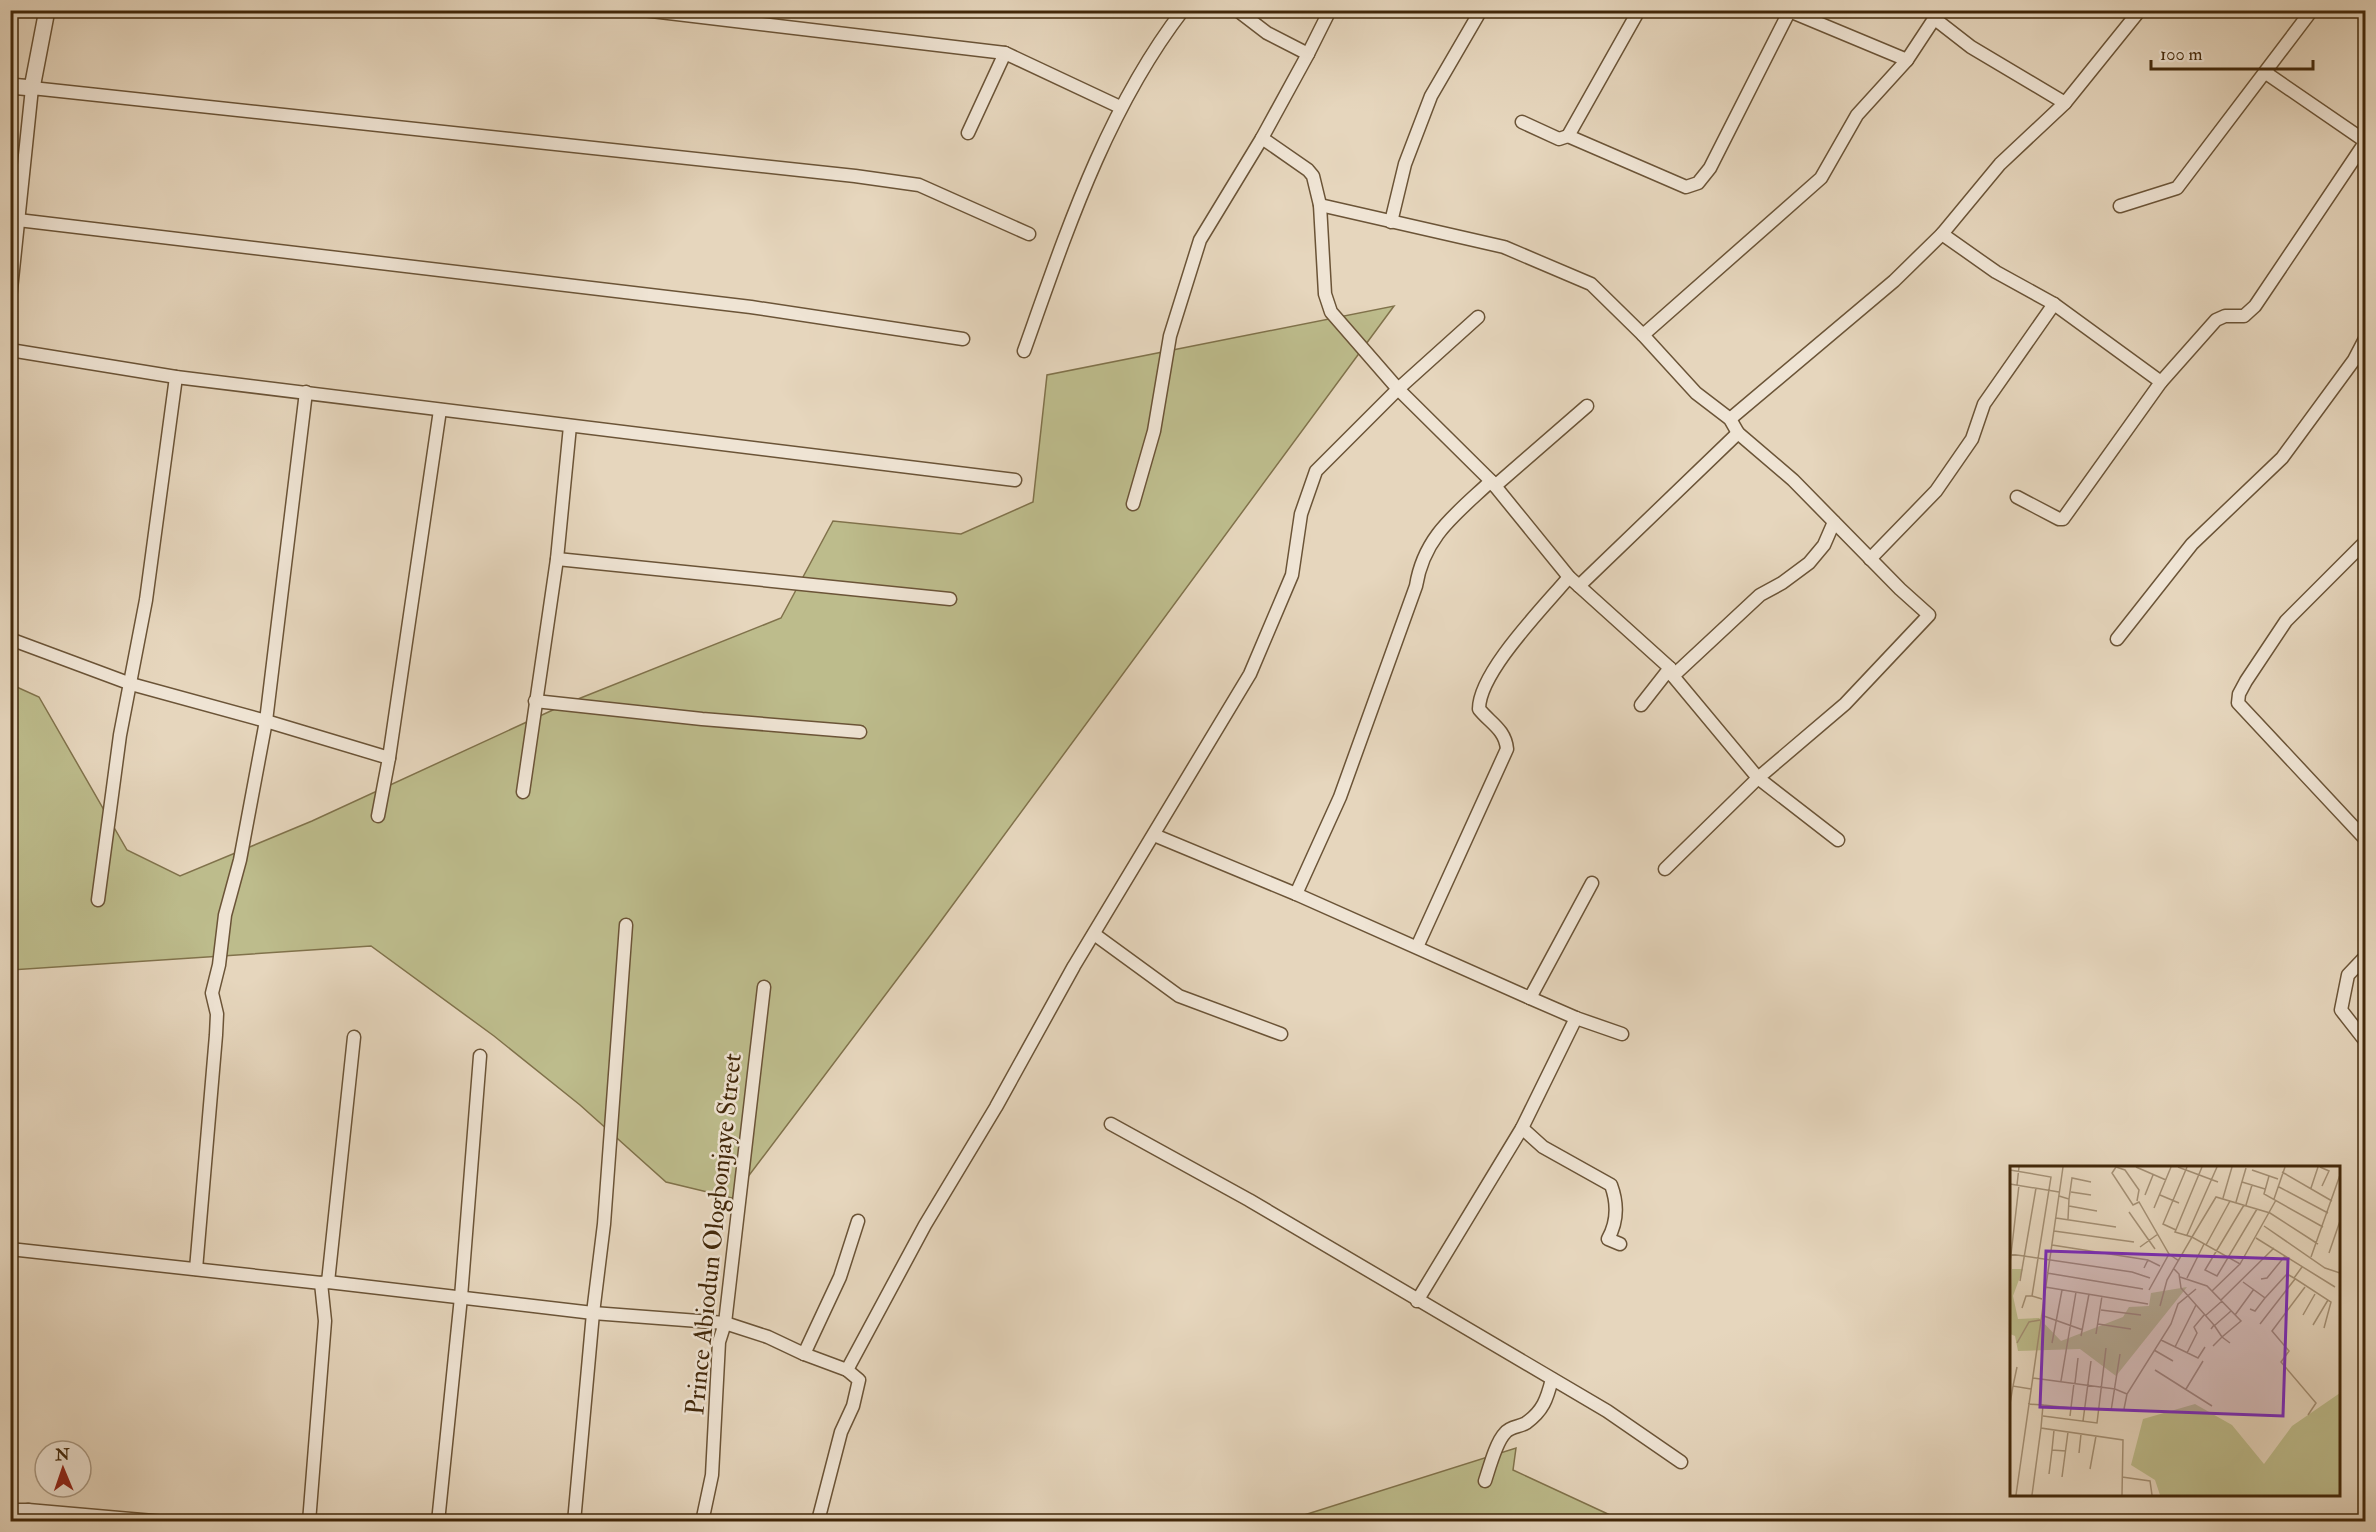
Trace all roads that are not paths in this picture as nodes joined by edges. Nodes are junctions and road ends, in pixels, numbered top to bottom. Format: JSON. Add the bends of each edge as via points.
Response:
{"nodes":[{"id":1,"x":47,"y":10,"type":"edge"},
{"id":2,"x":643,"y":10,"type":"edge"},
{"id":3,"x":1183,"y":10,"type":"edge"},
{"id":4,"x":1237,"y":10,"type":"edge"},
{"id":5,"x":1329,"y":10,"type":"edge"},
{"id":6,"x":1481,"y":10,"type":"edge"},
{"id":7,"x":1639,"y":10,"type":"edge"},
{"id":8,"x":2140,"y":10,"type":"edge"},
{"id":9,"x":2312,"y":10,"type":"edge"},
{"id":10,"x":1789,"y":11,"type":"edge"},
{"id":11,"x":1938,"y":15,"type":"edge"},
{"id":12,"x":1005,"y":53,"type":"junction"},
{"id":13,"x":1308,"y":54,"type":"junction"},
{"id":14,"x":1907,"y":60,"type":"junction"},
{"id":15,"x":2266,"y":73,"type":"junction"},
{"id":16,"x":10,"y":86,"type":"edge"},
{"id":17,"x":32,"y":88,"type":"junction"},
{"id":18,"x":2065,"y":103,"type":"junction"},
{"id":19,"x":1120,"y":107,"type":"junction"},
{"id":20,"x":1522,"y":122,"type":"dead end"},
{"id":21,"x":968,"y":133,"type":"dead end"},
{"id":22,"x":1568,"y":136,"type":"junction"},
{"id":23,"x":1262,"y":138,"type":"junction"},
{"id":24,"x":2365,"y":141,"type":"edge"},
{"id":25,"x":1320,"y":205,"type":"junction"},
{"id":26,"x":2120,"y":206,"type":"dead end"},
{"id":27,"x":18,"y":220,"type":"junction"},
{"id":28,"x":1391,"y":222,"type":"junction"},
{"id":29,"x":1029,"y":234,"type":"dead end"},
{"id":30,"x":1942,"y":234,"type":"junction"},
{"id":31,"x":10,"y":299,"type":"edge"},
{"id":32,"x":2054,"y":304,"type":"junction"},
{"id":33,"x":1478,"y":317,"type":"dead end"},
{"id":34,"x":1643,"y":335,"type":"junction"},
{"id":35,"x":2366,"y":337,"type":"edge"},
{"id":36,"x":963,"y":339,"type":"dead end"},
{"id":37,"x":10,"y":350,"type":"edge"},
{"id":38,"x":1024,"y":351,"type":"dead end"},
{"id":39,"x":176,"y":376,"type":"junction"},
{"id":40,"x":2161,"y":381,"type":"junction"},
{"id":41,"x":1398,"y":389,"type":"junction"},
{"id":42,"x":306,"y":392,"type":"junction"},
{"id":43,"x":1587,"y":406,"type":"dead end"},
{"id":44,"x":440,"y":410,"type":"junction"},
{"id":45,"x":1730,"y":419,"type":"junction"},
{"id":46,"x":570,"y":426,"type":"junction"},
{"id":47,"x":1738,"y":433,"type":"junction"},
{"id":48,"x":1015,"y":480,"type":"dead end"},
{"id":49,"x":1493,"y":483,"type":"junction"},
{"id":50,"x":2017,"y":497,"type":"dead end"},
{"id":51,"x":1133,"y":504,"type":"dead end"},
{"id":52,"x":1834,"y":522,"type":"junction"},
{"id":53,"x":2366,"y":541,"type":"edge"},
{"id":54,"x":557,"y":559,"type":"junction"},
{"id":55,"x":1870,"y":559,"type":"junction"},
{"id":56,"x":1569,"y":577,"type":"junction"},
{"id":57,"x":1579,"y":586,"type":"junction"},
{"id":58,"x":950,"y":599,"type":"dead end"},
{"id":59,"x":10,"y":639,"type":"edge"},
{"id":60,"x":2116,"y":639,"type":"dead end"},
{"id":61,"x":1672,"y":672,"type":"junction"},
{"id":62,"x":131,"y":684,"type":"junction"},
{"id":63,"x":535,"y":701,"type":"junction"},
{"id":64,"x":1641,"y":705,"type":"dead end"},
{"id":65,"x":266,"y":721,"type":"junction"},
{"id":66,"x":860,"y":732,"type":"dead end"},
{"id":67,"x":389,"y":758,"type":"junction"},
{"id":68,"x":1758,"y":777,"type":"junction"},
{"id":69,"x":523,"y":792,"type":"dead end"},
{"id":70,"x":378,"y":816,"type":"dead end"},
{"id":71,"x":1154,"y":834,"type":"junction"},
{"id":72,"x":1838,"y":840,"type":"dead end"},
{"id":73,"x":2366,"y":840,"type":"edge"},
{"id":74,"x":1665,"y":869,"type":"dead end"},
{"id":75,"x":1592,"y":884,"type":"dead end"},
{"id":76,"x":1296,"y":894,"type":"junction"},
{"id":77,"x":98,"y":900,"type":"dead end"},
{"id":78,"x":627,"y":925,"type":"dead end"},
{"id":79,"x":1094,"y":934,"type":"junction"},
{"id":80,"x":1417,"y":947,"type":"junction"},
{"id":81,"x":2366,"y":956,"type":"edge"},
{"id":82,"x":764,"y":987,"type":"dead end"},
{"id":83,"x":1530,"y":998,"type":"junction"},
{"id":84,"x":1576,"y":1018,"type":"junction"},
{"id":85,"x":1281,"y":1034,"type":"dead end"},
{"id":86,"x":1622,"y":1034,"type":"dead end"},
{"id":87,"x":354,"y":1037,"type":"dead end"},
{"id":88,"x":2366,"y":1042,"type":"edge"},
{"id":89,"x":480,"y":1056,"type":"dead end"},
{"id":90,"x":1111,"y":1124,"type":"dead end"},
{"id":91,"x":1522,"y":1128,"type":"junction"},
{"id":92,"x":858,"y":1221,"type":"dead end"},
{"id":93,"x":1620,"y":1244,"type":"dead end"},
{"id":94,"x":10,"y":1249,"type":"edge"},
{"id":95,"x":196,"y":1269,"type":"junction"},
{"id":96,"x":325,"y":1282,"type":"junction"},
{"id":97,"x":461,"y":1297,"type":"junction"},
{"id":98,"x":1416,"y":1301,"type":"junction"},
{"id":99,"x":593,"y":1313,"type":"junction"},
{"id":100,"x":725,"y":1323,"type":"junction"},
{"id":101,"x":804,"y":1354,"type":"junction"},
{"id":102,"x":847,"y":1370,"type":"junction"},
{"id":103,"x":1552,"y":1379,"type":"junction"},
{"id":104,"x":1681,"y":1462,"type":"dead end"},
{"id":105,"x":1485,"y":1482,"type":"dead end"},
{"id":106,"x":10,"y":1510,"type":"edge"},
{"id":107,"x":31,"y":1516,"type":"edge"},
{"id":108,"x":819,"y":1517,"type":"dead end"},
{"id":109,"x":165,"y":1521,"type":"edge"},
{"id":110,"x":309,"y":1521,"type":"edge"},
{"id":111,"x":438,"y":1521,"type":"edge"},
{"id":112,"x":574,"y":1521,"type":"edge"},
{"id":113,"x":702,"y":1521,"type":"edge"}],
"edges":[{"from":1,"to":17,"type":"street"},
{"from":2,"to":12,"type":"street"},
{"from":3,"to":19,"type":"street"},
{"from":4,"to":13,"type":"street","via":[[1267,33]]},
{"from":5,"to":13,"type":"street"},
{"from":6,"to":28,"type":"street","via":[[1431,96],[1405,164]]},
{"from":7,"to":22,"type":"street"},
{"from":8,"to":18,"type":"street"},
{"from":9,"to":15,"type":"street"},
{"from":10,"to":14,"type":"street"},
{"from":10,"to":22,"type":"street","via":[[1710,168],[1698,183],[1686,187]]},
{"from":11,"to":14,"type":"street"},
{"from":11,"to":18,"type":"street","via":[[1971,47]]},
{"from":12,"to":19,"type":"street"},
{"from":12,"to":21,"type":"street"},
{"from":13,"to":23,"type":"street"},
{"from":14,"to":34,"type":"street","via":[[1857,115],[1821,178]]},
{"from":15,"to":24,"type":"street"},
{"from":15,"to":26,"type":"street","via":[[2177,188]]},
{"from":16,"to":17,"type":"street"},
{"from":17,"to":27,"type":"street"},
{"from":17,"to":29,"type":"street","via":[[919,185]]},
{"from":18,"to":30,"type":"street","via":[[2000,164]]},
{"from":19,"to":38,"type":"street","via":[[1060,250]]},
{"from":20,"to":22,"type":"street","via":[[1559,139]]},
{"from":23,"to":25,"type":"street","via":[[1308,170]]},
{"from":23,"to":51,"type":"street","via":[[1200,240],[1170,336],[1154,432]]},
{"from":24,"to":40,"type":"street","via":[[2255,306],[2244,316],[2216,320]]},
{"from":25,"to":28,"type":"street"},
{"from":25,"to":41,"type":"street","via":[[1327,304]]},
{"from":27,"to":31,"type":"street"},
{"from":27,"to":36,"type":"street","via":[[739,306]]},
{"from":28,"to":34,"type":"street","via":[[1504,247],[1590,284]]},
{"from":30,"to":32,"type":"street","via":[[1996,272]]},
{"from":30,"to":45,"type":"street","via":[[1894,281]]},
{"from":32,"to":40,"type":"street"},
{"from":32,"to":55,"type":"street","via":[[1984,404],[1972,439],[1936,491]]},
{"from":33,"to":41,"type":"street"},
{"from":34,"to":45,"type":"street","via":[[1696,393]]},
{"from":35,"to":60,"type":"street","via":[[2354,360],[2282,458],[2192,544]]},
{"from":37,"to":39,"type":"street"},
{"from":39,"to":42,"type":"street"},
{"from":39,"to":62,"type":"street"},
{"from":40,"to":50,"type":"street","via":[[2063,519]]},
{"from":41,"to":49,"type":"street"},
{"from":41,"to":71,"type":"street","via":[[1316,471],[1301,514],[1292,575],[1250,674]]},
{"from":42,"to":44,"type":"street"},
{"from":42,"to":65,"type":"street"},
{"from":43,"to":49,"type":"street"},
{"from":44,"to":46,"type":"street"},
{"from":44,"to":67,"type":"street"},
{"from":45,"to":47,"type":"street"},
{"from":46,"to":48,"type":"street"},
{"from":46,"to":54,"type":"street"},
{"from":47,"to":52,"type":"street"},
{"from":47,"to":57,"type":"street"},
{"from":49,"to":56,"type":"street"},
{"from":49,"to":76,"type":"street","via":[[1434,536],[1419,565],[1416,586],[1340,797]]},
{"from":52,"to":55,"type":"street"},
{"from":52,"to":61,"type":"street","via":[[1824,545],[1809,563],[1760,595]]},
{"from":53,"to":73,"type":"street","via":[[2286,621],[2246,681],[2238,703]]},
{"from":54,"to":58,"type":"street"},
{"from":54,"to":63,"type":"street"},
{"from":55,"to":68,"type":"street","via":[[1929,615],[1845,704]]},
{"from":56,"to":57,"type":"street"},
{"from":56,"to":80,"type":"street","via":[[1511,643],[1479,697],[1479,709],[1506,738],[1507,749]]},
{"from":57,"to":61,"type":"street"},
{"from":59,"to":62,"type":"street"},
{"from":61,"to":64,"type":"street"},
{"from":61,"to":68,"type":"street"},
{"from":62,"to":65,"type":"street"},
{"from":62,"to":77,"type":"street","via":[[120,735]]},
{"from":63,"to":66,"type":"street"},
{"from":63,"to":69,"type":"street"},
{"from":65,"to":67,"type":"street"},
{"from":65,"to":95,"type":"street","via":[[212,993],[216,1035]]},
{"from":67,"to":70,"type":"street"},
{"from":68,"to":72,"type":"street"},
{"from":68,"to":74,"type":"street"},
{"from":71,"to":76,"type":"street"},
{"from":71,"to":79,"type":"street"},
{"from":75,"to":83,"type":"street"},
{"from":76,"to":80,"type":"street"},
{"from":78,"to":99,"type":"street","via":[[604,1224]]},
{"from":79,"to":85,"type":"street","via":[[1179,996]]},
{"from":79,"to":102,"type":"street","via":[[925,1225]]},
{"from":80,"to":83,"type":"street"},
{"from":81,"to":88,"type":"street","via":[[2349,975],[2341,1010]]},
{"from":82,"to":100,"type":"street","name":"Prince Abiodun Ologbonjaye Street"},
{"from":83,"to":84,"type":"street"},
{"from":84,"to":86,"type":"street"},
{"from":84,"to":91,"type":"street"},
{"from":87,"to":96,"type":"street"},
{"from":89,"to":97,"type":"street"},
{"from":90,"to":98,"type":"street","via":[[1249,1200]]},
{"from":91,"to":93,"type":"street","via":[[1543,1147],[1611,1185],[1617,1212],[1608,1239]]},
{"from":91,"to":98,"type":"street"},
{"from":92,"to":101,"type":"street","via":[[840,1276]]},
{"from":94,"to":95,"type":"street"},
{"from":95,"to":96,"type":"street"},
{"from":96,"to":97,"type":"street"},
{"from":96,"to":110,"type":"street"},
{"from":97,"to":99,"type":"street"},
{"from":97,"to":111,"type":"street"},
{"from":98,"to":103,"type":"street"},
{"from":99,"to":100,"type":"street"},
{"from":99,"to":112,"type":"street"},
{"from":100,"to":101,"type":"street"},
{"from":100,"to":113,"type":"street","name":"Prince Abiodun Ologbonjaye Street","via":[[718,1342],[712,1475]]},
{"from":101,"to":102,"type":"street"},
{"from":102,"to":108,"type":"street","via":[[859,1380]]},
{"from":103,"to":104,"type":"street"},
{"from":103,"to":105,"type":"street","via":[[1546,1402],[1538,1413],[1504,1433]]},
{"from":106,"to":107,"type":"street"},
{"from":107,"to":109,"type":"street"}]}
